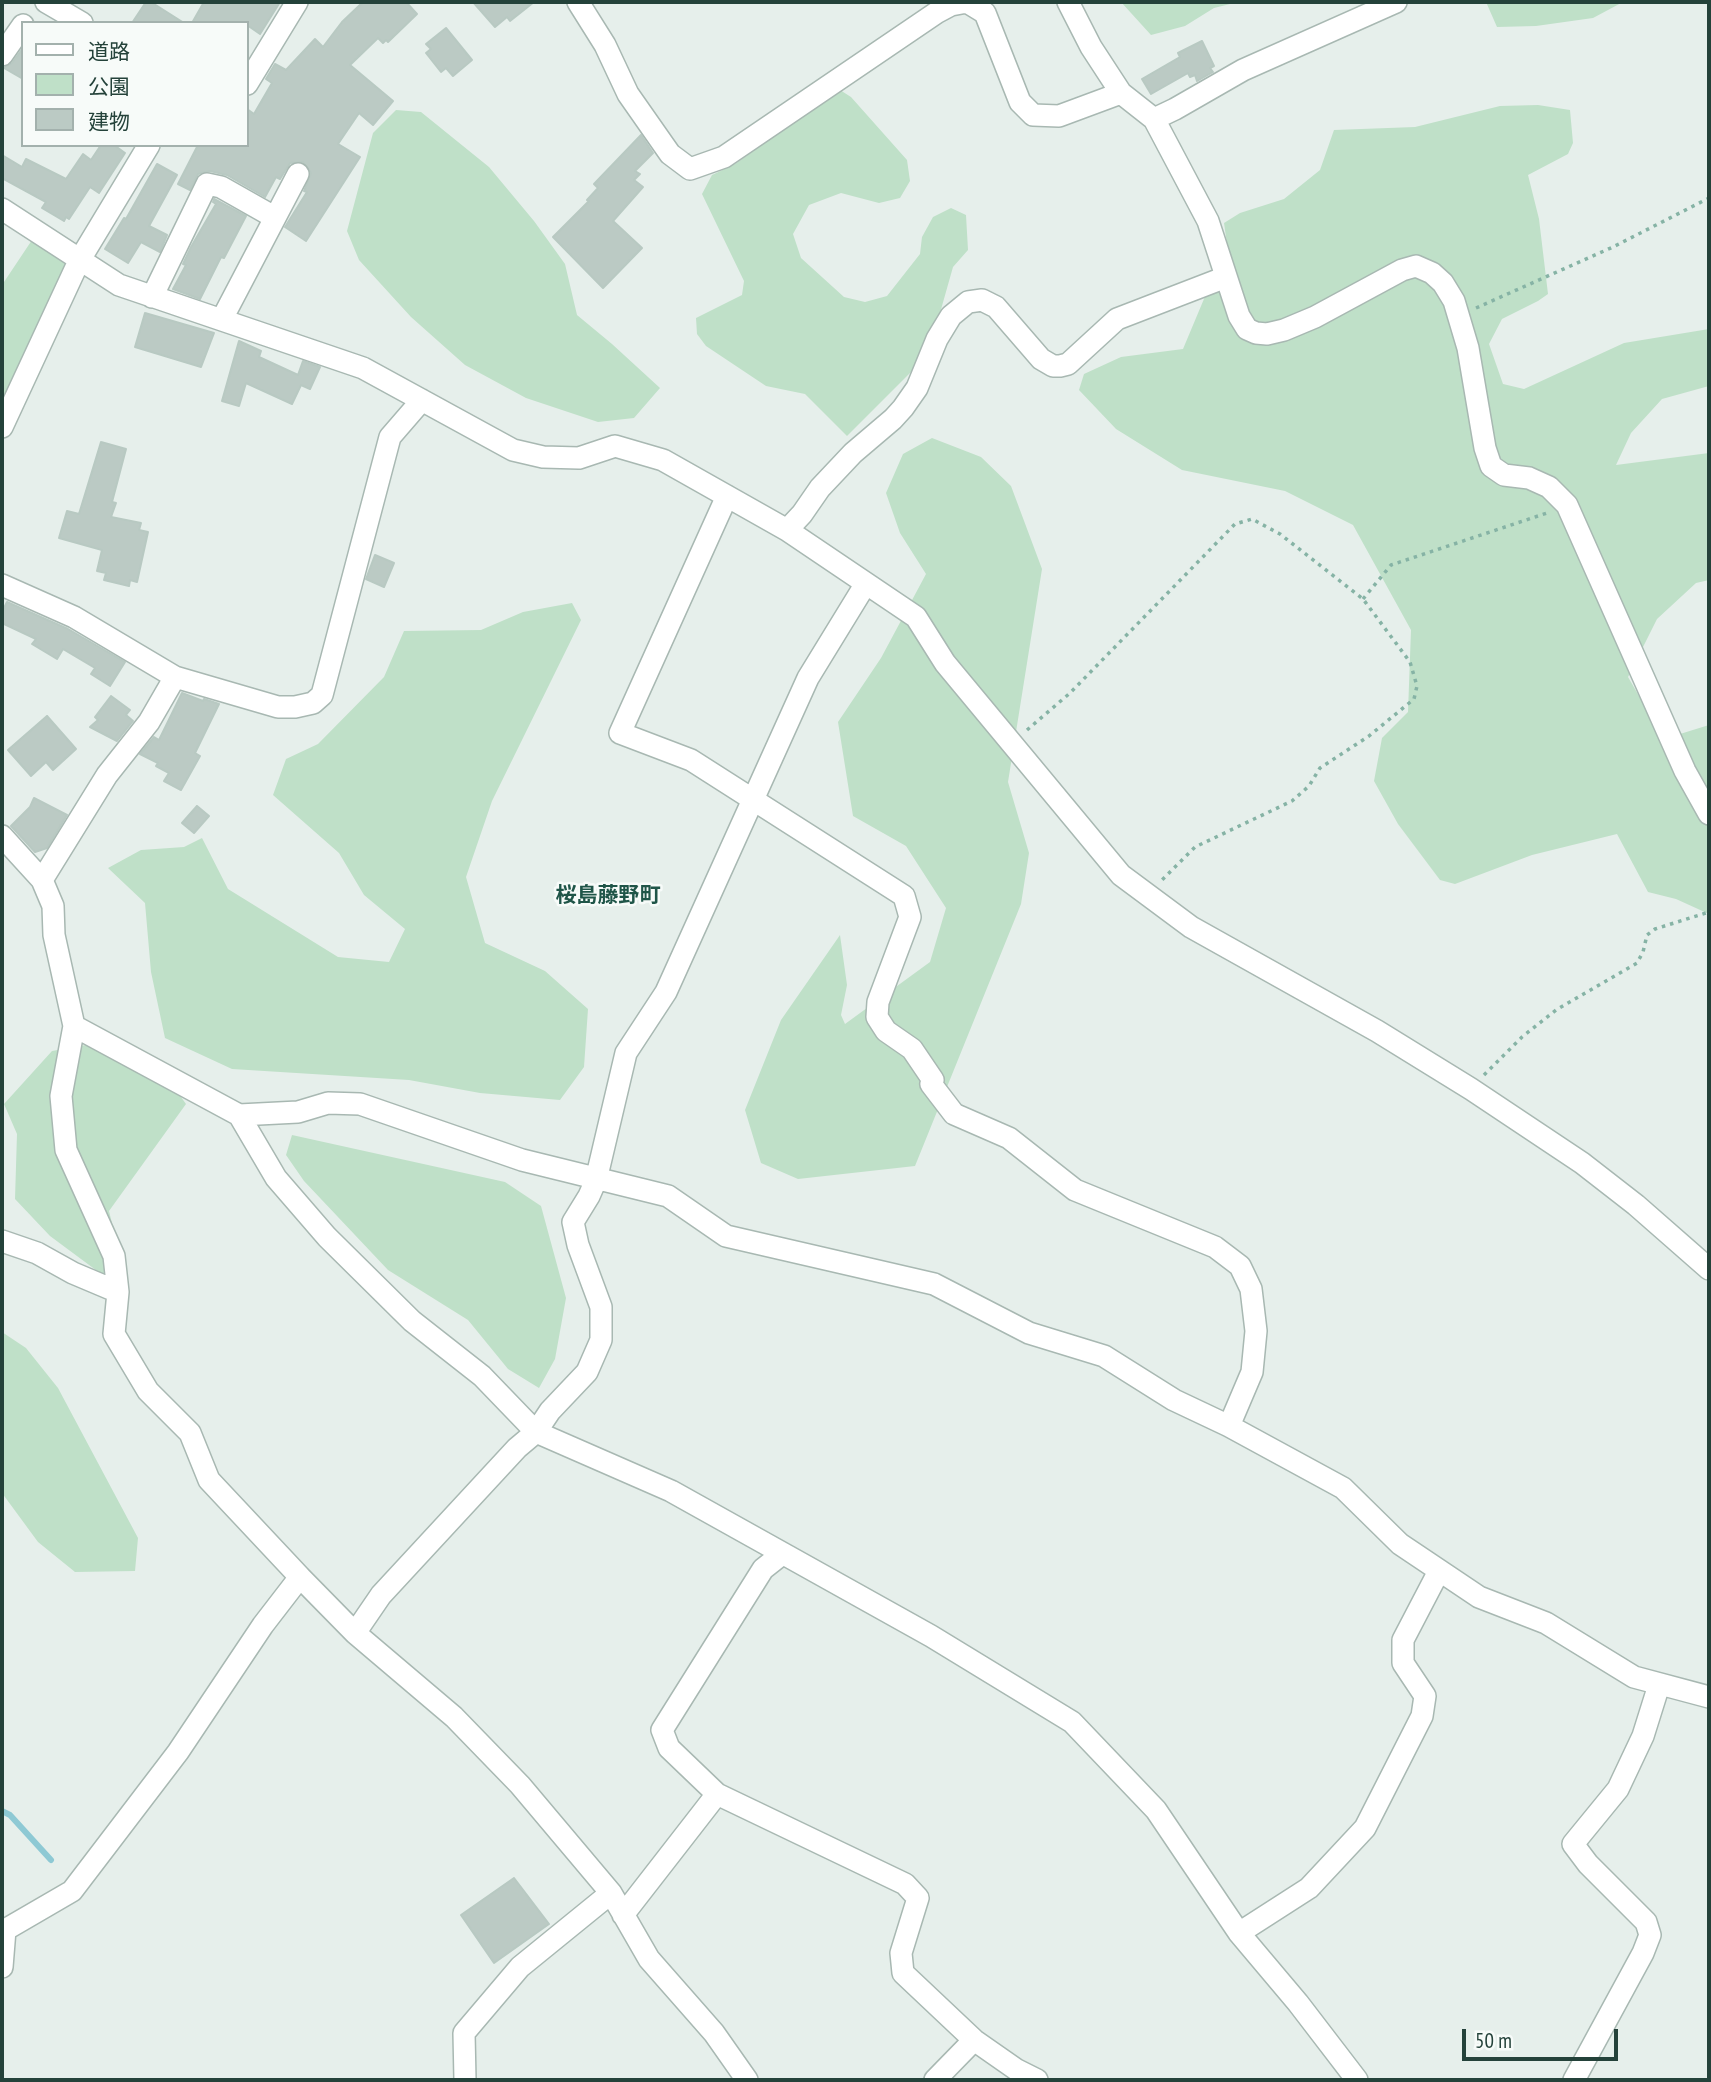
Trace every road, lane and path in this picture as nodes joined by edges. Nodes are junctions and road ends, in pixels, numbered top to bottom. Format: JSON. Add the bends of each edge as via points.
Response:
{"nodes":[{"id":1,"x":39,"y":2,"type":"edge"},
{"id":2,"x":46,"y":2,"type":"edge"},
{"id":3,"x":298,"y":2,"type":"edge"},
{"id":4,"x":578,"y":2,"type":"edge"},
{"id":5,"x":1068,"y":2,"type":"edge"},
{"id":6,"x":1396,"y":2,"type":"edge"},
{"id":7,"x":25,"y":21,"type":"edge"},
{"id":8,"x":79,"y":21,"type":"edge"},
{"id":9,"x":21,"y":27,"type":"edge"},
{"id":10,"x":2,"y":55,"type":"edge"},
{"id":11,"x":248,"y":82,"type":"edge"},
{"id":12,"x":1121,"y":93,"type":"junction"},
{"id":13,"x":1154,"y":119,"type":"junction"},
{"id":14,"x":148,"y":147,"type":"edge"},
{"id":15,"x":298,"y":174,"type":"dead end"},
{"id":16,"x":1709,"y":198,"type":"edge"},
{"id":17,"x":2,"y":209,"type":"edge"},
{"id":18,"x":274,"y":217,"type":"junction"},
{"id":19,"x":79,"y":261,"type":"junction"},
{"id":20,"x":1226,"y":277,"type":"junction"},
{"id":21,"x":152,"y":297,"type":"junction"},
{"id":22,"x":1458,"y":316,"type":"junction"},
{"id":23,"x":222,"y":319,"type":"junction"},
{"id":24,"x":422,"y":400,"type":"junction"},
{"id":25,"x":2,"y":427,"type":"edge"},
{"id":26,"x":727,"y":496,"type":"junction"},
{"id":27,"x":1567,"y":506,"type":"junction"},
{"id":28,"x":787,"y":530,"type":"junction"},
{"id":29,"x":2,"y":585,"type":"edge"},
{"id":30,"x":865,"y":585,"type":"junction"},
{"id":31,"x":1363,"y":599,"type":"junction"},
{"id":32,"x":175,"y":677,"type":"junction"},
{"id":33,"x":1013,"y":743,"type":"junction"},
{"id":34,"x":752,"y":801,"type":"junction"},
{"id":35,"x":1709,"y":814,"type":"edge"},
{"id":36,"x":4,"y":845,"type":"edge"},
{"id":37,"x":42,"y":880,"type":"junction"},
{"id":38,"x":1148,"y":894,"type":"junction"},
{"id":39,"x":1709,"y":912,"type":"edge"},
{"id":40,"x":74,"y":1026,"type":"junction"},
{"id":41,"x":1471,"y":1089,"type":"junction"},
{"id":42,"x":239,"y":1115,"type":"junction"},
{"id":43,"x":596,"y":1180,"type":"junction"},
{"id":44,"x":2,"y":1241,"type":"edge"},
{"id":45,"x":1709,"y":1269,"type":"edge"},
{"id":46,"x":118,"y":1292,"type":"junction"},
{"id":47,"x":1229,"y":1426,"type":"junction"},
{"id":48,"x":536,"y":1432,"type":"junction"},
{"id":49,"x":782,"y":1554,"type":"junction"},
{"id":50,"x":1439,"y":1571,"type":"junction"},
{"id":51,"x":300,"y":1577,"type":"junction"},
{"id":52,"x":355,"y":1633,"type":"junction"},
{"id":53,"x":1659,"y":1685,"type":"junction"},
{"id":54,"x":1709,"y":1697,"type":"edge"},
{"id":55,"x":717,"y":1794,"type":"junction"},
{"id":56,"x":611,"y":1893,"type":"junction"},
{"id":57,"x":623,"y":1915,"type":"junction"},
{"id":58,"x":1239,"y":1933,"type":"junction"},
{"id":59,"x":2,"y":1967,"type":"edge"},
{"id":60,"x":974,"y":2040,"type":"junction"},
{"id":61,"x":1347,"y":2077,"type":"edge"},
{"id":62,"x":465,"y":2080,"type":"edge"},
{"id":63,"x":747,"y":2080,"type":"edge"},
{"id":64,"x":935,"y":2080,"type":"edge"},
{"id":65,"x":1037,"y":2080,"type":"edge"},
{"id":66,"x":1574,"y":2080,"type":"edge"}],
"edges":[{"from":1,"to":7,"type":"street"},
{"from":2,"to":8,"type":"street"},
{"from":3,"to":11,"type":"street"},
{"from":4,"to":12,"type":"street","via":[[628,94],[670,154],[690,169],[724,157],[936,13],[967,2],[985,13],[1020,102],[1033,115],[1059,117]]},
{"from":5,"to":12,"type":"street"},
{"from":6,"to":13,"type":"street","via":[[1243,70]]},
{"from":9,"to":10,"type":"street"},
{"from":12,"to":13,"type":"street"},
{"from":13,"to":20,"type":"street","via":[[1208,221]]},
{"from":14,"to":19,"type":"street"},
{"from":15,"to":18,"type":"street"},
{"from":16,"to":22,"type":"path","via":[[1613,247]]},
{"from":17,"to":19,"type":"street"},
{"from":18,"to":21,"type":"street","via":[[207,184]]},
{"from":18,"to":23,"type":"street"},
{"from":19,"to":21,"type":"street","via":[[119,285]]},
{"from":19,"to":25,"type":"street"},
{"from":20,"to":22,"type":"street","via":[[1239,316],[1247,329],[1256,333],[1284,330],[1416,266],[1443,283]]},
{"from":20,"to":28,"type":"street","via":[[1117,319],[1068,364],[1060,366],[1041,359],[996,307],[982,300],[968,302],[951,316],[917,388],[898,413],[820,488]]},
{"from":21,"to":23,"type":"street"},
{"from":22,"to":27,"type":"street","via":[[1491,466],[1504,475],[1530,478],[1549,487]]},
{"from":23,"to":24,"type":"street","via":[[363,369]]},
{"from":24,"to":26,"type":"street","via":[[513,450],[543,457],[579,457],[615,446],[663,460]]},
{"from":24,"to":32,"type":"street","via":[[390,437],[322,695],[313,703],[278,707]]},
{"from":26,"to":28,"type":"street"},
{"from":26,"to":34,"type":"street","via":[[620,733],[691,760]]},
{"from":27,"to":31,"type":"path","via":[[1391,565]]},
{"from":27,"to":35,"type":"street","via":[[1685,771]]},
{"from":28,"to":30,"type":"street"},
{"from":29,"to":32,"type":"street","via":[[74,617]]},
{"from":30,"to":33,"type":"street","via":[[916,617],[945,663]]},
{"from":30,"to":34,"type":"street","via":[[808,678]]},
{"from":31,"to":33,"type":"path","via":[[1280,534],[1252,519],[1235,524],[1070,693]]},
{"from":31,"to":38,"type":"path","via":[[1410,662],[1417,686],[1414,699],[1320,768],[1292,801],[1195,846]]},
{"from":32,"to":37,"type":"street"},
{"from":33,"to":38,"type":"street","via":[[1121,875]]},
{"from":34,"to":43,"type":"street","via":[[666,992],[626,1052]]},
{"from":34,"to":47,"type":"street","via":[[904,897],[910,917],[878,1002],[877,1017],[886,1031],[912,1049],[954,1114],[1009,1138],[1075,1190],[1215,1247],[1240,1266],[1252,1296],[1256,1331],[1252,1372]]},
{"from":36,"to":37,"type":"street"},
{"from":37,"to":40,"type":"street","via":[[53,906],[54,935]]},
{"from":38,"to":41,"type":"street","via":[[1191,927]]},
{"from":39,"to":41,"type":"path","via":[[1655,929],[1647,935],[1637,963],[1556,1010]]},
{"from":40,"to":42,"type":"street"},
{"from":40,"to":46,"type":"street","via":[[61,1096],[66,1150],[114,1256]]},
{"from":41,"to":45,"type":"street","via":[[1582,1163]]},
{"from":42,"to":43,"type":"street","via":[[298,1112],[328,1103],[360,1104],[522,1160]]},
{"from":42,"to":48,"type":"street","via":[[276,1178],[327,1237],[412,1321],[482,1376]]},
{"from":43,"to":47,"type":"street","via":[[668,1196],[726,1236],[934,1284],[1029,1332],[1104,1356],[1174,1401]]},
{"from":43,"to":48,"type":"street","via":[[573,1222],[601,1307],[601,1340],[587,1372]]},
{"from":44,"to":46,"type":"street"},
{"from":46,"to":51,"type":"street","via":[[114,1334],[148,1391],[190,1433],[209,1480]]},
{"from":47,"to":50,"type":"street","via":[[1343,1488],[1400,1544]]},
{"from":48,"to":49,"type":"street","via":[[671,1492]]},
{"from":48,"to":52,"type":"street","via":[[381,1595]]},
{"from":49,"to":55,"type":"street","via":[[763,1569],[662,1730],[669,1748]]},
{"from":49,"to":58,"type":"street","via":[[932,1636],[1072,1723],[1156,1810]]},
{"from":50,"to":53,"type":"street","via":[[1479,1597],[1546,1623],[1634,1677]]},
{"from":50,"to":58,"type":"street","via":[[1402,1640],[1403,1663],[1425,1696],[1422,1716],[1365,1828],[1310,1888]]},
{"from":51,"to":52,"type":"street"},
{"from":51,"to":59,"type":"street","via":[[178,1752],[72,1891],[5,1930]]},
{"from":52,"to":56,"type":"street","via":[[454,1717]]},
{"from":53,"to":54,"type":"street"},
{"from":53,"to":66,"type":"street","via":[[1643,1736],[1618,1789],[1573,1844],[1646,1922],[1650,1934]]},
{"from":55,"to":57,"type":"street"},
{"from":55,"to":60,"type":"street","via":[[905,1884],[918,1898],[901,1953],[903,1973]]},
{"from":56,"to":57,"type":"street"},
{"from":56,"to":62,"type":"street","via":[[520,1967],[464,2033]]},
{"from":57,"to":63,"type":"street","via":[[649,1959],[714,2033]]},
{"from":58,"to":61,"type":"street","via":[[1298,2003]]},
{"from":60,"to":64,"type":"street"},
{"from":60,"to":65,"type":"street"}]}
